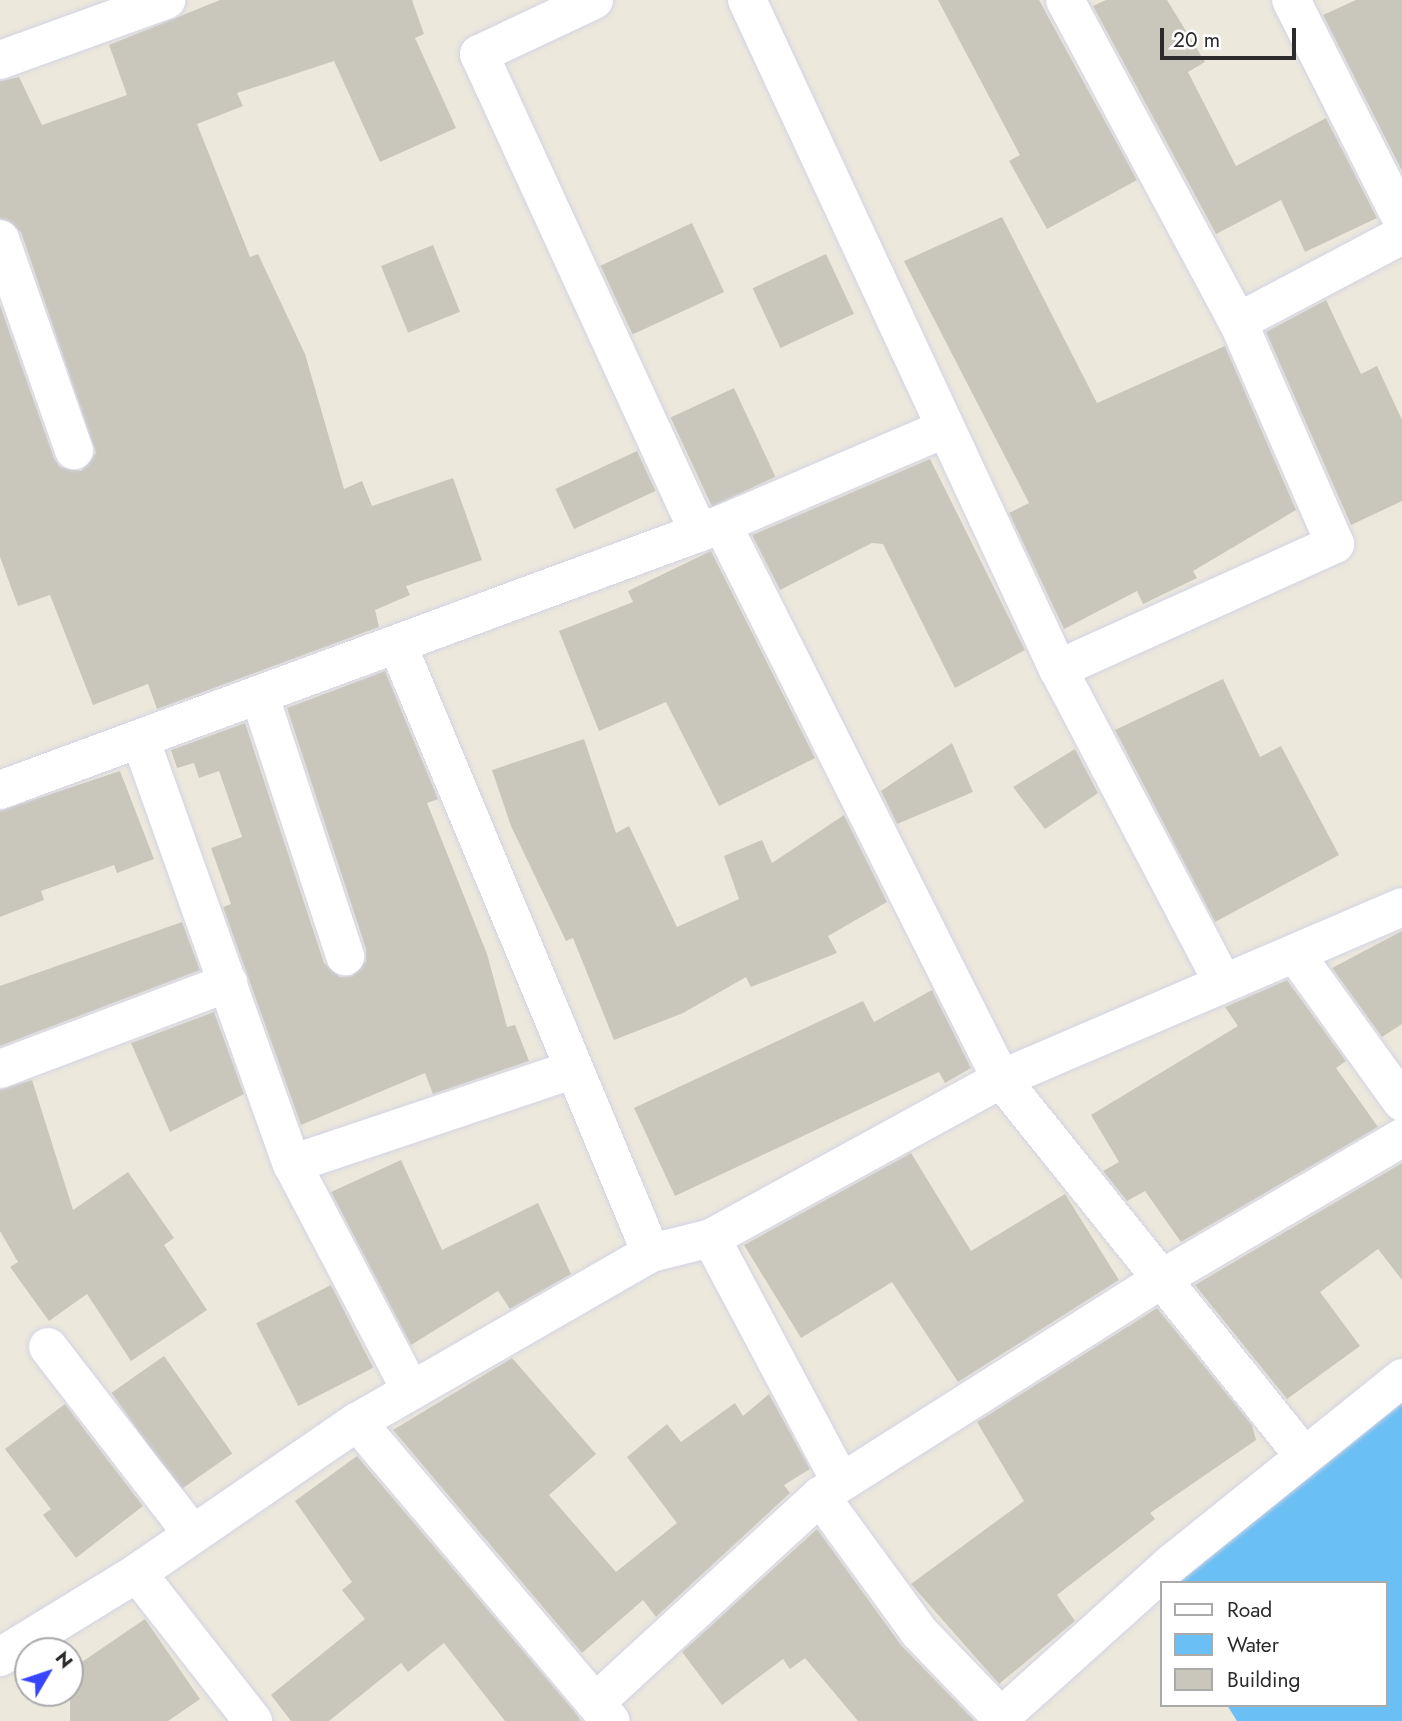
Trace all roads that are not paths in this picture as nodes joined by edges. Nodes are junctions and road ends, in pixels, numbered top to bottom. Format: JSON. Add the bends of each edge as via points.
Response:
{"nodes":[{"id":1,"x":166,"y":0,"type":"edge"},
{"id":2,"x":594,"y":0,"type":"edge"},
{"id":3,"x":747,"y":0,"type":"edge"},
{"id":4,"x":1292,"y":0,"type":"edge"},
{"id":5,"x":1078,"y":5,"type":"edge"},
{"id":6,"x":0,"y":60,"type":"edge"},
{"id":7,"x":1402,"y":220,"type":"edge"},
{"id":8,"x":1402,"y":235,"type":"edge"},
{"id":9,"x":0,"y":239,"type":"edge"},
{"id":10,"x":1238,"y":323,"type":"junction"},
{"id":11,"x":941,"y":430,"type":"junction"},
{"id":12,"x":74,"y":450,"type":"dead end"},
{"id":13,"x":711,"y":528,"type":"junction"},
{"id":14,"x":398,"y":646,"type":"junction"},
{"id":15,"x":1058,"y":669,"type":"junction"},
{"id":16,"x":260,"y":697,"type":"junction"},
{"id":17,"x":141,"y":741,"type":"junction"},
{"id":18,"x":0,"y":790,"type":"edge"},
{"id":19,"x":1402,"y":907,"type":"edge"},
{"id":20,"x":1296,"y":955,"type":"junction"},
{"id":21,"x":345,"y":956,"type":"dead end"},
{"id":22,"x":1222,"y":981,"type":"junction"},
{"id":23,"x":228,"y":983,"type":"junction"},
{"id":24,"x":0,"y":1069,"type":"edge"},
{"id":25,"x":571,"y":1070,"type":"junction"},
{"id":26,"x":1001,"y":1079,"type":"junction"},
{"id":27,"x":1402,"y":1102,"type":"edge"},
{"id":28,"x":1402,"y":1138,"type":"edge"},
{"id":29,"x":292,"y":1164,"type":"junction"},
{"id":30,"x":711,"y":1238,"type":"junction"},
{"id":31,"x":651,"y":1253,"type":"junction"},
{"id":32,"x":1163,"y":1278,"type":"junction"},
{"id":33,"x":48,"y":1347,"type":"dead end"},
{"id":34,"x":1402,"y":1378,"type":"edge"},
{"id":35,"x":411,"y":1391,"type":"junction"},
{"id":36,"x":357,"y":1422,"type":"junction"},
{"id":37,"x":1303,"y":1454,"type":"junction"},
{"id":38,"x":830,"y":1489,"type":"junction"},
{"id":39,"x":191,"y":1532,"type":"junction"},
{"id":40,"x":136,"y":1573,"type":"junction"},
{"id":41,"x":0,"y":1657,"type":"edge"},
{"id":42,"x":603,"y":1712,"type":"edge"},
{"id":43,"x":1003,"y":1719,"type":"edge"},
{"id":44,"x":253,"y":1721,"type":"edge"}],
"edges":[{"from":1,"to":6,"type":"street"},
{"from":2,"to":13,"type":"street","via":[[479,54]]},
{"from":3,"to":11,"type":"street"},
{"from":4,"to":7,"type":"street"},
{"from":5,"to":10,"type":"street"},
{"from":8,"to":10,"type":"street"},
{"from":9,"to":12,"type":"street"},
{"from":10,"to":15,"type":"street","via":[[1335,544]]},
{"from":11,"to":13,"type":"street"},
{"from":11,"to":15,"type":"street"},
{"from":13,"to":14,"type":"street"},
{"from":13,"to":26,"type":"street"},
{"from":14,"to":16,"type":"street"},
{"from":14,"to":25,"type":"street"},
{"from":15,"to":22,"type":"street"},
{"from":16,"to":17,"type":"street"},
{"from":16,"to":21,"type":"street"},
{"from":17,"to":18,"type":"street"},
{"from":17,"to":23,"type":"street"},
{"from":19,"to":20,"type":"street"},
{"from":20,"to":22,"type":"street"},
{"from":20,"to":27,"type":"street"},
{"from":22,"to":26,"type":"street"},
{"from":23,"to":24,"type":"street"},
{"from":23,"to":29,"type":"street"},
{"from":25,"to":29,"type":"street"},
{"from":25,"to":31,"type":"street"},
{"from":26,"to":30,"type":"street"},
{"from":26,"to":32,"type":"street"},
{"from":28,"to":32,"type":"street"},
{"from":29,"to":35,"type":"street"},
{"from":30,"to":31,"type":"street"},
{"from":30,"to":38,"type":"street"},
{"from":31,"to":35,"type":"street"},
{"from":32,"to":37,"type":"street"},
{"from":32,"to":38,"type":"street"},
{"from":33,"to":39,"type":"street"},
{"from":34,"to":37,"type":"street"},
{"from":35,"to":36,"type":"street"},
{"from":36,"to":39,"type":"street"},
{"from":36,"to":42,"type":"street"},
{"from":37,"to":43,"type":"street"},
{"from":38,"to":42,"type":"street"},
{"from":38,"to":43,"type":"street","via":[[919,1632]]},
{"from":39,"to":40,"type":"street"},
{"from":40,"to":41,"type":"street"},
{"from":40,"to":44,"type":"street"}]}
